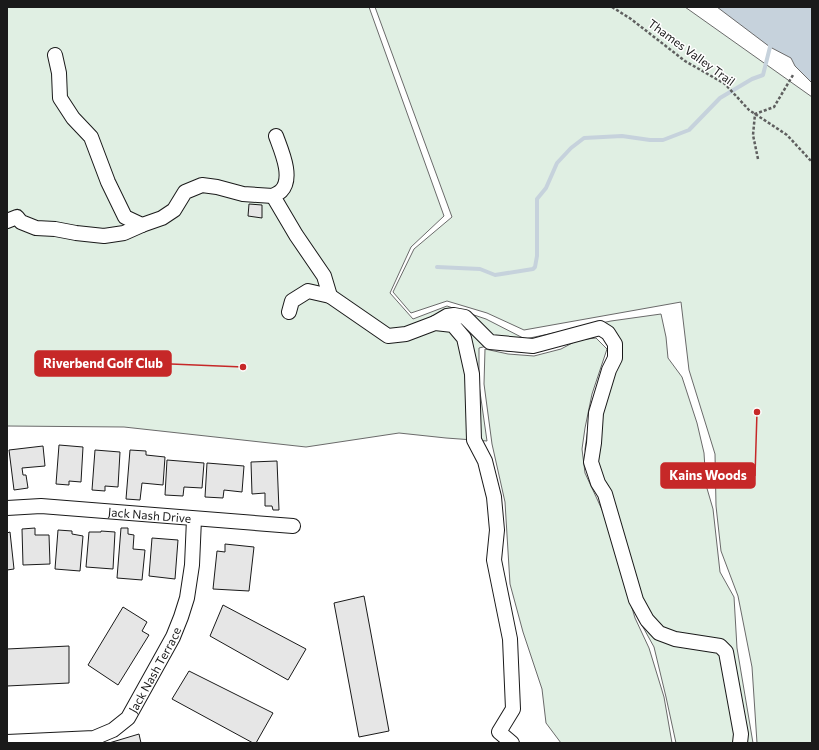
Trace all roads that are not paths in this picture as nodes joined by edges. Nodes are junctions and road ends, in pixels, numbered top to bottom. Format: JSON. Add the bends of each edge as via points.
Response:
{"nodes":[{"id":1,"x":55,"y":55,"type":"dead end"},
{"id":2,"x":276,"y":136,"type":"dead end"},
{"id":3,"x":273,"y":196,"type":"junction"},
{"id":4,"x":7,"y":221,"type":"edge"},
{"id":5,"x":142,"y":225,"type":"junction"},
{"id":6,"x":330,"y":296,"type":"junction"},
{"id":7,"x":289,"y":312,"type":"dead end"},
{"id":8,"x":435,"y":323,"type":"junction"},
{"id":9,"x":7,"y":508,"type":"edge"},
{"id":10,"x":194,"y":519,"type":"junction"},
{"id":11,"x":293,"y":526,"type":"dead end"},
{"id":12,"x":7,"y":742,"type":"edge"},
{"id":13,"x":512,"y":743,"type":"edge"},
{"id":14,"x":740,"y":743,"type":"edge"}],
"edges":[{"from":1,"to":5,"type":"street","via":[[59,72],[60,98],[73,118],[91,137],[108,182],[126,217]]},
{"from":2,"to":3,"type":"street","via":[[285,159],[287,181],[282,190]]},
{"from":3,"to":5,"type":"street","via":[[243,194],[202,185],[185,192],[174,210],[162,218]]},
{"from":3,"to":6,"type":"street","via":[[324,276]]},
{"from":4,"to":5,"type":"street","via":[[17,217],[21,222],[36,228],[104,236],[124,233]]},
{"from":6,"to":7,"type":"street","via":[[308,290],[292,301]]},
{"from":6,"to":8,"type":"street","via":[[388,336],[406,334]]},
{"from":8,"to":13,"type":"street","via":[[453,325],[464,338],[472,374],[474,440],[485,461],[494,497],[497,530],[494,560],[510,639],[513,709],[499,732]]},
{"from":8,"to":14,"type":"street","via":[[446,316],[465,317],[490,342],[533,346],[600,328],[608,333],[615,344],[615,358],[596,413],[591,462],[598,483],[605,494],[636,600],[647,620],[659,633],[674,640],[720,646],[726,652],[741,734]]},
{"from":9,"to":10,"type":"street","name":"Jack Nash Drive","via":[[41,506]]},
{"from":10,"to":11,"type":"street","name":"Jack Nash Drive"},
{"from":10,"to":12,"type":"street","name":"Jack Nash Terrace","via":[[192,565],[181,617],[173,637],[128,718],[112,730],[94,738]]}]}
